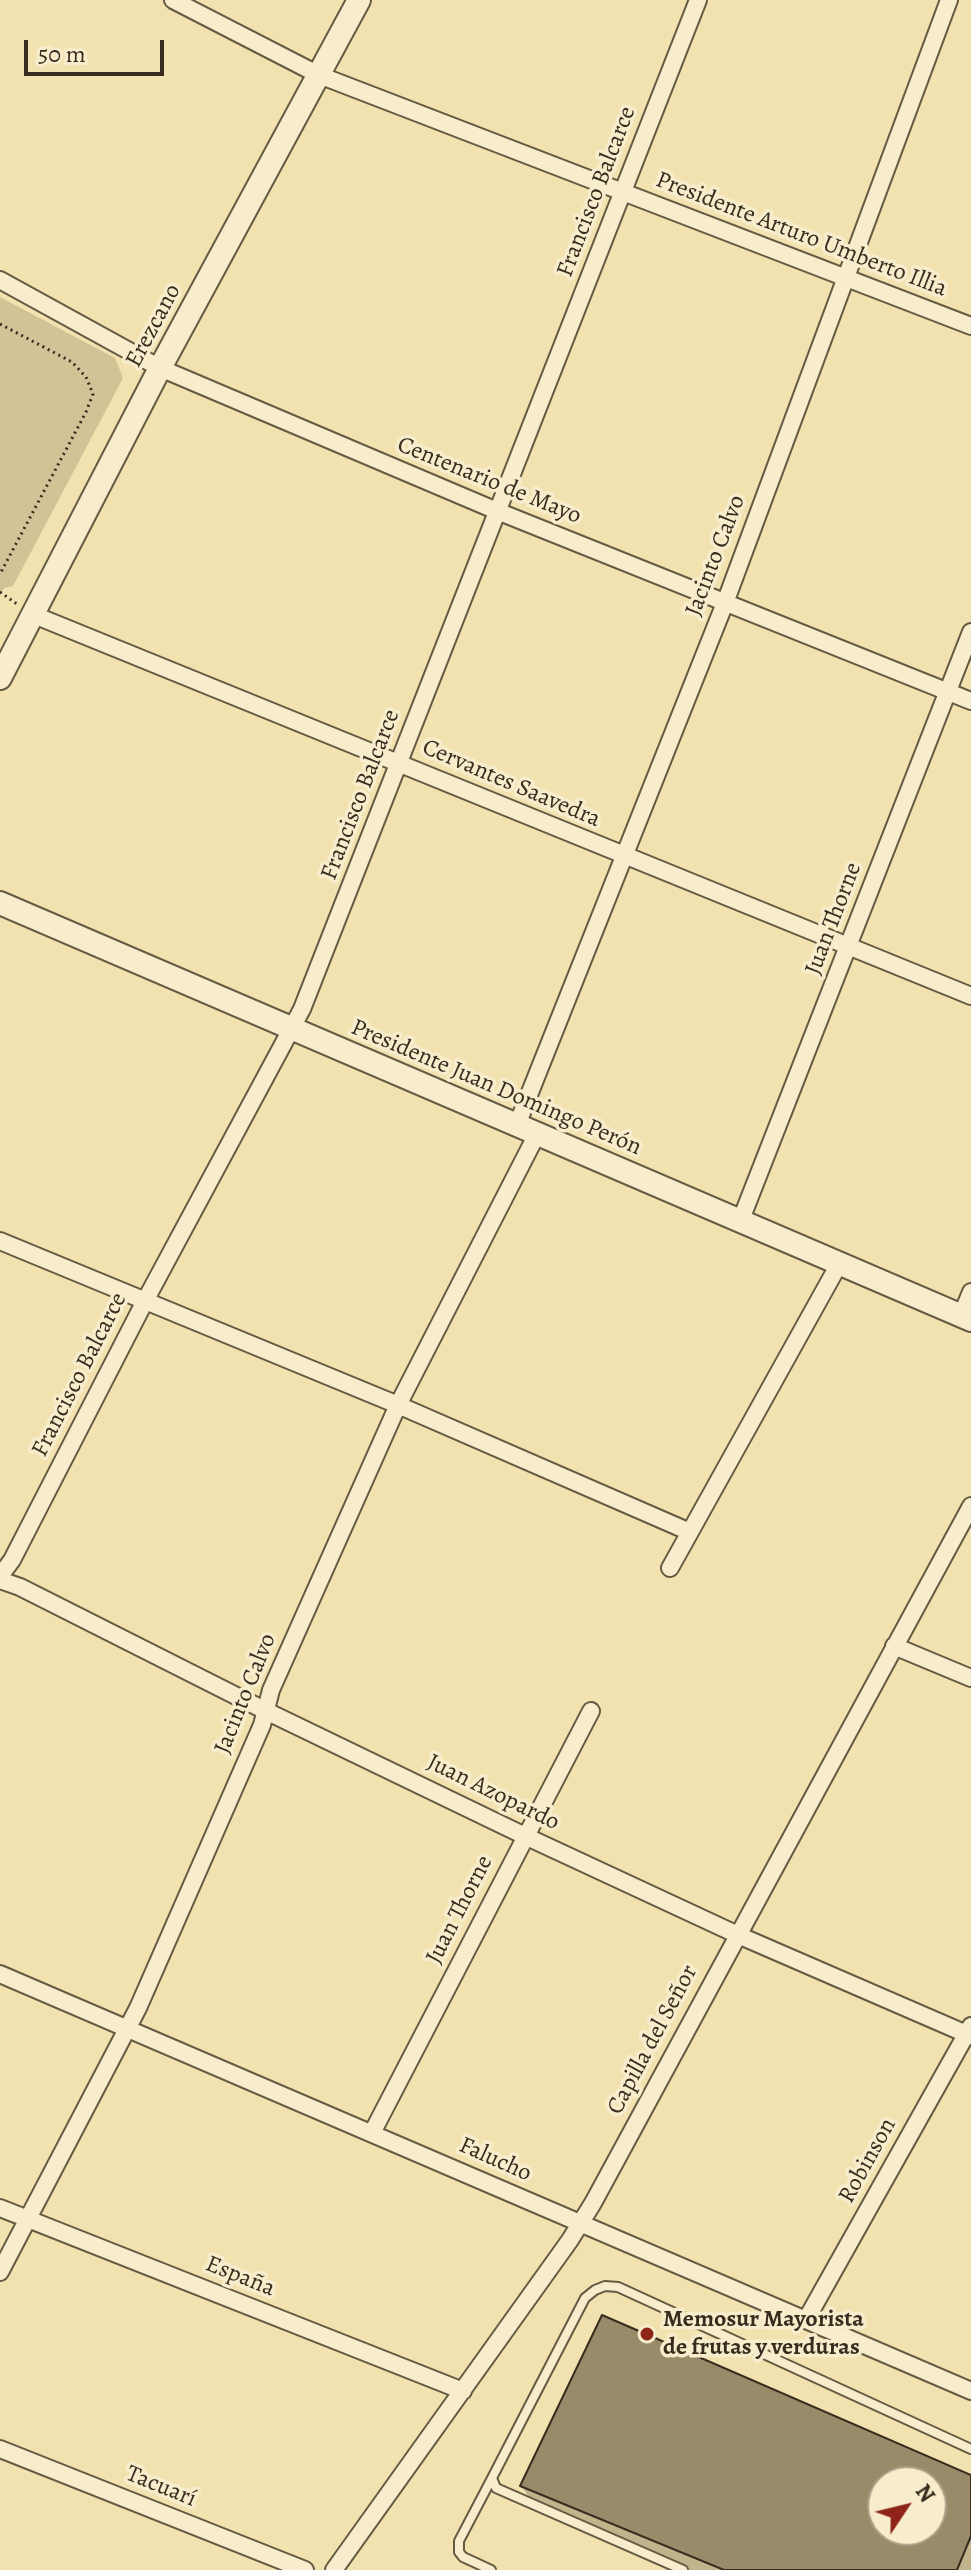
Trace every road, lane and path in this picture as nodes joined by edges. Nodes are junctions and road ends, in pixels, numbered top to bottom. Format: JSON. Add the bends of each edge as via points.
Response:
{"nodes":[{"id":1,"x":173,"y":0,"type":"edge"},
{"id":2,"x":359,"y":0,"type":"edge"},
{"id":3,"x":698,"y":0,"type":"edge"},
{"id":4,"x":949,"y":0,"type":"edge"},
{"id":5,"x":319,"y":75,"type":"junction"},
{"id":6,"x":623,"y":193,"type":"junction"},
{"id":7,"x":846,"y":277,"type":"junction"},
{"id":8,"x":0,"y":280,"type":"edge"},
{"id":9,"x":0,"y":324,"type":"edge"},
{"id":10,"x":971,"y":326,"type":"edge"},
{"id":11,"x":160,"y":368,"type":"junction"},
{"id":12,"x":497,"y":511,"type":"junction"},
{"id":13,"x":0,"y":574,"type":"edge"},
{"id":14,"x":725,"y":603,"type":"junction"},
{"id":15,"x":34,"y":615,"type":"junction"},
{"id":16,"x":971,"y":632,"type":"edge"},
{"id":17,"x":0,"y":678,"type":"edge"},
{"id":18,"x":948,"y":692,"type":"junction"},
{"id":19,"x":971,"y":701,"type":"edge"},
{"id":20,"x":400,"y":763,"type":"junction"},
{"id":21,"x":623,"y":857,"type":"junction"},
{"id":22,"x":0,"y":903,"type":"edge"},
{"id":23,"x":849,"y":948,"type":"junction"},
{"id":24,"x":971,"y":996,"type":"edge"},
{"id":25,"x":292,"y":1028,"type":"junction"},
{"id":26,"x":527,"y":1129,"type":"junction"},
{"id":27,"x":740,"y":1222,"type":"junction"},
{"id":28,"x":0,"y":1241,"type":"edge"},
{"id":29,"x":839,"y":1264,"type":"junction"},
{"id":30,"x":971,"y":1292,"type":"edge"},
{"id":31,"x":145,"y":1301,"type":"junction"},
{"id":32,"x":966,"y":1318,"type":"edge"},
{"id":33,"x":398,"y":1405,"type":"junction"},
{"id":34,"x":971,"y":1506,"type":"edge"},
{"id":35,"x":690,"y":1532,"type":"junction"},
{"id":36,"x":670,"y":1568,"type":"dead end"},
{"id":37,"x":0,"y":1578,"type":"edge"},
{"id":38,"x":894,"y":1646,"type":"junction"},
{"id":39,"x":971,"y":1678,"type":"edge"},
{"id":40,"x":266,"y":1711,"type":"junction"},
{"id":41,"x":591,"y":1711,"type":"dead end"},
{"id":42,"x":525,"y":1836,"type":"junction"},
{"id":43,"x":738,"y":1935,"type":"junction"},
{"id":44,"x":0,"y":1974,"type":"edge"},
{"id":45,"x":127,"y":2027,"type":"junction"},
{"id":46,"x":969,"y":2032,"type":"edge"},
{"id":47,"x":372,"y":2133,"type":"junction"},
{"id":48,"x":0,"y":2208,"type":"edge"},
{"id":49,"x":27,"y":2218,"type":"junction"},
{"id":50,"x":580,"y":2223,"type":"junction"},
{"id":51,"x":0,"y":2272,"type":"edge"},
{"id":52,"x":806,"y":2320,"type":"junction"},
{"id":53,"x":463,"y":2391,"type":"junction"},
{"id":54,"x":971,"y":2391,"type":"edge"},
{"id":55,"x":0,"y":2449,"type":"edge"},
{"id":56,"x":971,"y":2449,"type":"edge"},
{"id":57,"x":492,"y":2478,"type":"junction"},
{"id":58,"x":305,"y":2570,"type":"edge"},
{"id":59,"x":334,"y":2570,"type":"edge"},
{"id":60,"x":491,"y":2570,"type":"edge"},
{"id":61,"x":683,"y":2570,"type":"edge"}],
"edges":[{"from":1,"to":5,"type":"street","name":"Presidente Arturo Umberto Illia"},
{"from":2,"to":5,"type":"street","name":"Erezcano"},
{"from":3,"to":6,"type":"street","name":"Francisco Balcarce"},
{"from":4,"to":7,"type":"street","name":"Jacinto Calvo"},
{"from":5,"to":6,"type":"street","name":"Presidente Arturo Umberto Illia"},
{"from":5,"to":11,"type":"street","name":"Erezcano"},
{"from":6,"to":7,"type":"street","name":"Presidente Arturo Umberto Illia"},
{"from":6,"to":12,"type":"street","name":"Francisco Balcarce"},
{"from":7,"to":10,"type":"street","name":"Presidente Arturo Umberto Illia"},
{"from":7,"to":14,"type":"street","name":"Jacinto Calvo"},
{"from":8,"to":11,"type":"street","name":"Centenario de Mayo"},
{"from":9,"to":13,"type":"path","via":[[72,362],[93,394]]},
{"from":11,"to":12,"type":"street","name":"Centenario de Mayo"},
{"from":11,"to":15,"type":"street","name":"Erezcano"},
{"from":12,"to":14,"type":"street","name":"Centenario de Mayo"},
{"from":12,"to":20,"type":"street","name":"Francisco Balcarce"},
{"from":14,"to":18,"type":"street","name":"Centenario de Mayo"},
{"from":14,"to":21,"type":"street","name":"Jacinto Calvo"},
{"from":15,"to":17,"type":"street","name":"Erezcano"},
{"from":15,"to":20,"type":"street","name":"Cervantes Saavedra"},
{"from":16,"to":18,"type":"street","name":"Juan Thorne"},
{"from":18,"to":19,"type":"street","name":"Centenario de Mayo"},
{"from":18,"to":23,"type":"street","name":"Juan Thorne"},
{"from":20,"to":21,"type":"street","name":"Cervantes Saavedra"},
{"from":20,"to":25,"type":"street","name":"Francisco Balcarce"},
{"from":21,"to":23,"type":"street","name":"Cervantes Saavedra"},
{"from":21,"to":26,"type":"street","name":"Jacinto Calvo"},
{"from":22,"to":25,"type":"street","name":"Presidente Juan Domingo Perón"},
{"from":23,"to":24,"type":"street","name":"Cervantes Saavedra"},
{"from":23,"to":27,"type":"street","name":"Juan Thorne"},
{"from":25,"to":26,"type":"street","name":"Presidente Juan Domingo Perón"},
{"from":25,"to":31,"type":"street","name":"Francisco Balcarce"},
{"from":26,"to":27,"type":"street","name":"Presidente Juan Domingo Perón"},
{"from":26,"to":33,"type":"street","name":"Jacinto Calvo"},
{"from":27,"to":29,"type":"street","name":"Presidente Juan Domingo Perón"},
{"from":28,"to":31,"type":"street"},
{"from":29,"to":32,"type":"street","name":"Presidente Juan Domingo Perón"},
{"from":29,"to":35,"type":"street"},
{"from":30,"to":32,"type":"street"},
{"from":31,"to":33,"type":"street"},
{"from":31,"to":37,"type":"street","name":"Francisco Balcarce"},
{"from":33,"to":35,"type":"street"},
{"from":33,"to":40,"type":"street","name":"Jacinto Calvo"},
{"from":34,"to":38,"type":"street","name":"Capilla del Señor"},
{"from":35,"to":36,"type":"street"},
{"from":37,"to":40,"type":"street","name":"Juan Azopardo"},
{"from":38,"to":39,"type":"street"},
{"from":38,"to":43,"type":"street","name":"Capilla del Señor"},
{"from":40,"to":42,"type":"street","name":"Juan Azopardo"},
{"from":40,"to":45,"type":"street","name":"Jacinto Calvo"},
{"from":41,"to":42,"type":"street","name":"Juan Thorne"},
{"from":42,"to":43,"type":"street","name":"Juan Azopardo"},
{"from":42,"to":47,"type":"street","name":"Juan Thorne"},
{"from":43,"to":46,"type":"street","name":"Juan Azopardo"},
{"from":43,"to":50,"type":"street","name":"Capilla del Señor"},
{"from":44,"to":45,"type":"street","name":"Falucho"},
{"from":45,"to":47,"type":"street","name":"Falucho"},
{"from":45,"to":49,"type":"street","name":"Jacinto Calvo"},
{"from":46,"to":52,"type":"street","name":"Robinson"},
{"from":47,"to":50,"type":"street","name":"Falucho"},
{"from":48,"to":49,"type":"street","name":"España"},
{"from":49,"to":51,"type":"street","name":"Jacinto Calvo"},
{"from":49,"to":53,"type":"street","name":"España"},
{"from":50,"to":52,"type":"street","name":"Falucho"},
{"from":50,"to":53,"type":"street","name":"Capilla del Señor"},
{"from":52,"to":54,"type":"street","name":"Falucho"},
{"from":53,"to":59,"type":"street","name":"Capilla del Señor"},
{"from":55,"to":58,"type":"street","name":"Tacuarí"},
{"from":56,"to":57,"type":"lane","via":[[618,2287],[605,2286],[585,2298]]},
{"from":57,"to":60,"type":"lane","via":[[459,2541],[463,2557]]},
{"from":57,"to":61,"type":"lane","via":[[496,2488]]}]}
